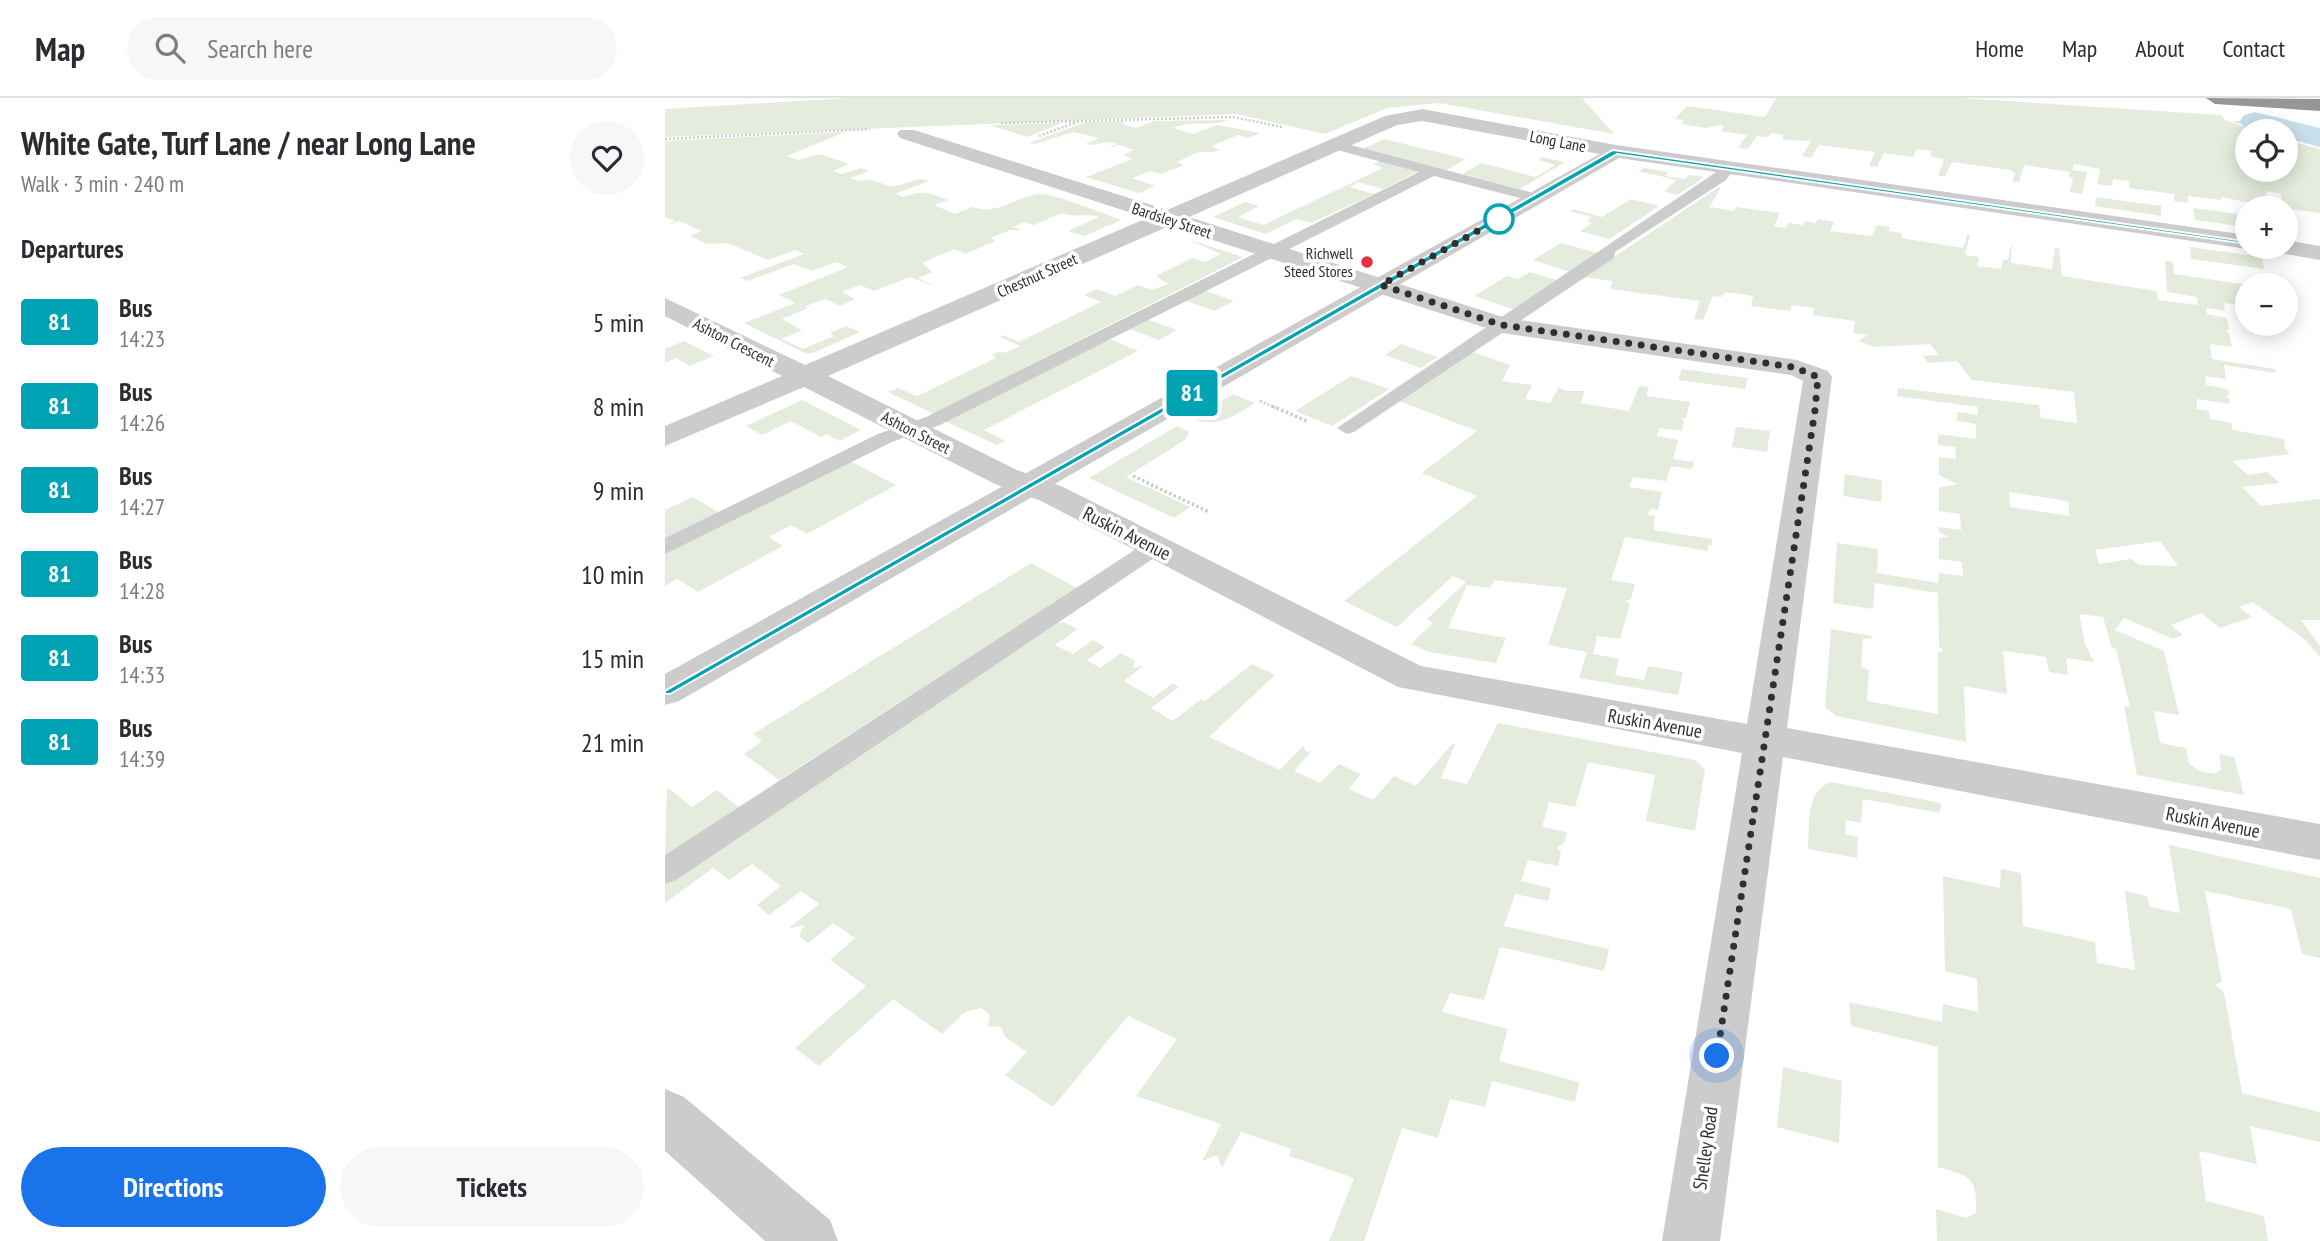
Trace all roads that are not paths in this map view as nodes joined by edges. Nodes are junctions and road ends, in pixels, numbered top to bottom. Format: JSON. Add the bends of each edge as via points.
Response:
{"nodes":[{"id":1,"x":2215,"y":98,"type":"edge"},
{"id":2,"x":2320,"y":105,"type":"edge"},
{"id":3,"x":1410,"y":116,"type":"joint"},
{"id":4,"x":907,"y":134,"type":"dead end"},
{"id":5,"x":998,"y":141,"type":"dead end"},
{"id":6,"x":1335,"y":145,"type":"junction"},
{"id":7,"x":1616,"y":151,"type":"junction"},
{"id":8,"x":964,"y":153,"type":"junction"},
{"id":9,"x":1728,"y":168,"type":"junction"},
{"id":10,"x":1432,"y":171,"type":"junction"},
{"id":11,"x":1536,"y":198,"type":"junction"},
{"id":12,"x":1168,"y":218,"type":"junction"},
{"id":13,"x":2235,"y":240,"type":"edge"},
{"id":14,"x":2298,"y":250,"type":"edge"},
{"id":15,"x":1269,"y":251,"type":"junction"},
{"id":16,"x":2320,"y":253,"type":"edge"},
{"id":17,"x":1381,"y":285,"type":"junction"},
{"id":18,"x":665,"y":306,"type":"edge"},
{"id":19,"x":1502,"y":325,"type":"junction"},
{"id":20,"x":804,"y":377,"type":"junction"},
{"id":21,"x":1347,"y":428,"type":"dead end"},
{"id":22,"x":908,"y":429,"type":"junction"},
{"id":23,"x":665,"y":437,"type":"edge"},
{"id":24,"x":1029,"y":485,"type":"junction"},
{"id":25,"x":665,"y":547,"type":"edge"},
{"id":26,"x":1155,"y":547,"type":"junction"},
{"id":27,"x":665,"y":691,"type":"edge"},
{"id":28,"x":1765,"y":739,"type":"junction"},
{"id":29,"x":2320,"y":842,"type":"edge"},
{"id":30,"x":665,"y":871,"type":"edge"},
{"id":31,"x":665,"y":1115,"type":"edge"},
{"id":32,"x":809,"y":1241,"type":"edge"},
{"id":33,"x":1691,"y":1241,"type":"edge"}],
"edges":[{"from":1,"to":2,"type":"highway"},
{"from":3,"to":6,"type":"street","name":"Chestnut Street"},
{"from":3,"to":7,"type":"street","name":"Long Lane","via":[[1437,116]]},
{"from":4,"to":8,"type":"street","name":"Bardsley Street"},
{"from":5,"to":8,"type":"street"},
{"from":6,"to":10,"type":"lane"},
{"from":6,"to":12,"type":"street","name":"Chestnut Street"},
{"from":7,"to":9,"type":"street","name":"Long Lane"},
{"from":7,"to":11,"type":"street"},
{"from":8,"to":12,"type":"street","name":"Bardsley Street"},
{"from":9,"to":13,"type":"street","name":"Long Lane"},
{"from":9,"to":19,"type":"lane"},
{"from":10,"to":11,"type":"lane"},
{"from":10,"to":15,"type":"lane"},
{"from":11,"to":17,"type":"street"},
{"from":12,"to":15,"type":"street","name":"Bardsley Street"},
{"from":12,"to":20,"type":"street","name":"Chestnut Street"},
{"from":14,"to":16,"type":"street"},
{"from":15,"to":17,"type":"street","name":"Bardsley Street"},
{"from":15,"to":22,"type":"lane","via":[[933,421]]},
{"from":17,"to":19,"type":"street","name":"Shelley Road"},
{"from":17,"to":24,"type":"street"},
{"from":18,"to":20,"type":"street","name":"Ashton Crescent"},
{"from":19,"to":21,"type":"lane"},
{"from":19,"to":28,"type":"street","name":"Shelley Road","via":[[1793,367],[1818,377]]},
{"from":20,"to":22,"type":"street","name":"Ashton Street"},
{"from":20,"to":23,"type":"street","name":"Chestnut Street"},
{"from":22,"to":24,"type":"street","name":"Ashton Street"},
{"from":22,"to":25,"type":"lane"},
{"from":24,"to":26,"type":"street","name":"Ruskin Avenue"},
{"from":24,"to":27,"type":"street"},
{"from":26,"to":28,"type":"street","name":"Ruskin Avenue","via":[[1412,678],[1732,737]]},
{"from":26,"to":30,"type":"lane"},
{"from":28,"to":29,"type":"street","name":"Ruskin Avenue"},
{"from":28,"to":33,"type":"street","name":"Shelley Road"},
{"from":31,"to":32,"type":"street"}]}
